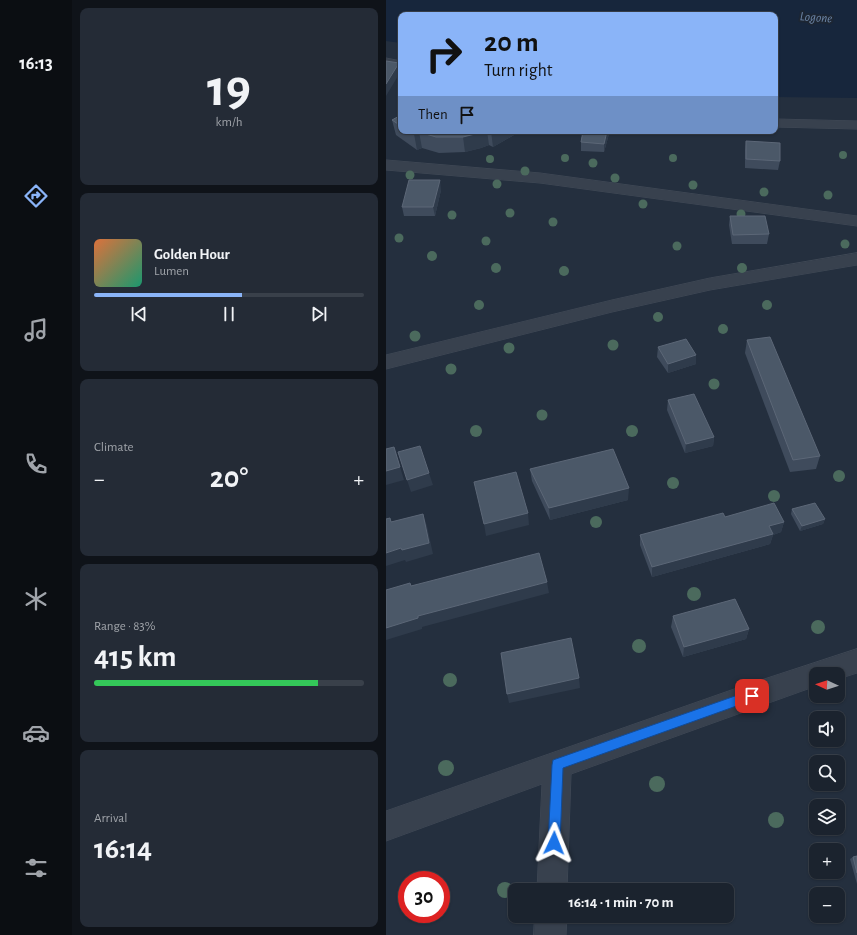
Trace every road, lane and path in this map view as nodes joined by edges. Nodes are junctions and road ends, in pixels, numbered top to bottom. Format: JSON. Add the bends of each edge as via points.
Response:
{"nodes":[{"id":1,"x":386,"y":62,"type":"edge"},
{"id":2,"x":398,"y":64,"type":"edge"},
{"id":3,"x":778,"y":124,"type":"edge"},
{"id":4,"x":857,"y":125,"type":"edge"},
{"id":5,"x":386,"y":165,"type":"edge"},
{"id":6,"x":857,"y":221,"type":"edge"},
{"id":7,"x":857,"y":259,"type":"edge"},
{"id":8,"x":386,"y":362,"type":"edge"},
{"id":9,"x":857,"y":661,"type":"edge"},
{"id":10,"x":838,"y":667,"type":"edge"},
{"id":11,"x":809,"y":676,"type":"edge"},
{"id":12,"x":557,"y":765,"type":"junction"},
{"id":13,"x":386,"y":826,"type":"edge"},
{"id":14,"x":552,"y":883,"type":"edge"},
{"id":15,"x":551,"y":923,"type":"edge"},
{"id":16,"x":550,"y":935,"type":"edge"}],
"edges":[{"from":1,"to":2,"type":"street"},
{"from":3,"to":4,"type":"street"},
{"from":5,"to":6,"type":"street","via":[[540,178]]},
{"from":7,"to":8,"type":"street","via":[[710,284]]},
{"from":9,"to":10,"type":"street"},
{"from":11,"to":12,"type":"street"},
{"from":12,"to":13,"type":"street"},
{"from":12,"to":14,"type":"street"},
{"from":15,"to":16,"type":"street"}]}
